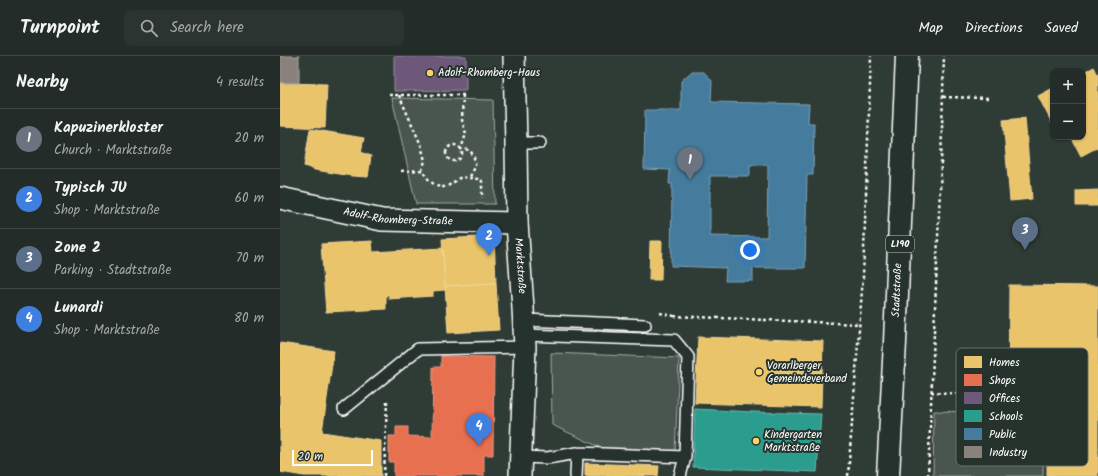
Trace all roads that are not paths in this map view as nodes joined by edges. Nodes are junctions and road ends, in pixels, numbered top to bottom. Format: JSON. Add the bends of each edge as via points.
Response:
{"nodes":[{"id":1,"x":514,"y":56,"type":"edge"},
{"id":2,"x":907,"y":56,"type":"edge"},
{"id":3,"x":516,"y":143,"type":"junction"},
{"id":4,"x":540,"y":143,"type":"dead end"},
{"id":5,"x":280,"y":198,"type":"edge"},
{"id":6,"x":517,"y":224,"type":"junction"},
{"id":7,"x":646,"y":325,"type":"dead end"},
{"id":8,"x":524,"y":334,"type":"junction"},
{"id":9,"x":344,"y":409,"type":"dead end"},
{"id":10,"x":576,"y":453,"type":"junction"},
{"id":11,"x":685,"y":457,"type":"junction"},
{"id":12,"x":520,"y":467,"type":"edge"},
{"id":13,"x":576,"y":476,"type":"edge"},
{"id":14,"x":680,"y":476,"type":"edge"},
{"id":15,"x":888,"y":476,"type":"edge"}],
"edges":[{"from":1,"to":3,"type":"street","name":"Marktstraße"},
{"from":2,"to":15,"type":"main road","name":"Stadtstraße","number":"L190"},
{"from":3,"to":4,"type":"lane"},
{"from":3,"to":6,"type":"street","name":"Marktstraße"},
{"from":5,"to":6,"type":"street","name":"Adolf-Rhomberg-Straße","via":[[382,220]]},
{"from":6,"to":8,"type":"street","name":"Marktstraße"},
{"from":7,"to":8,"type":"lane"},
{"from":8,"to":9,"type":"lane","via":[[418,349]]},
{"from":8,"to":11,"type":"lane","via":[[674,340],[688,357]]},
{"from":8,"to":12,"type":"street","name":"Marktstraße"},
{"from":10,"to":11,"type":"lane"},
{"from":10,"to":12,"type":"lane","via":[[547,458]]},
{"from":10,"to":13,"type":"lane"},
{"from":11,"to":14,"type":"lane"}]}
